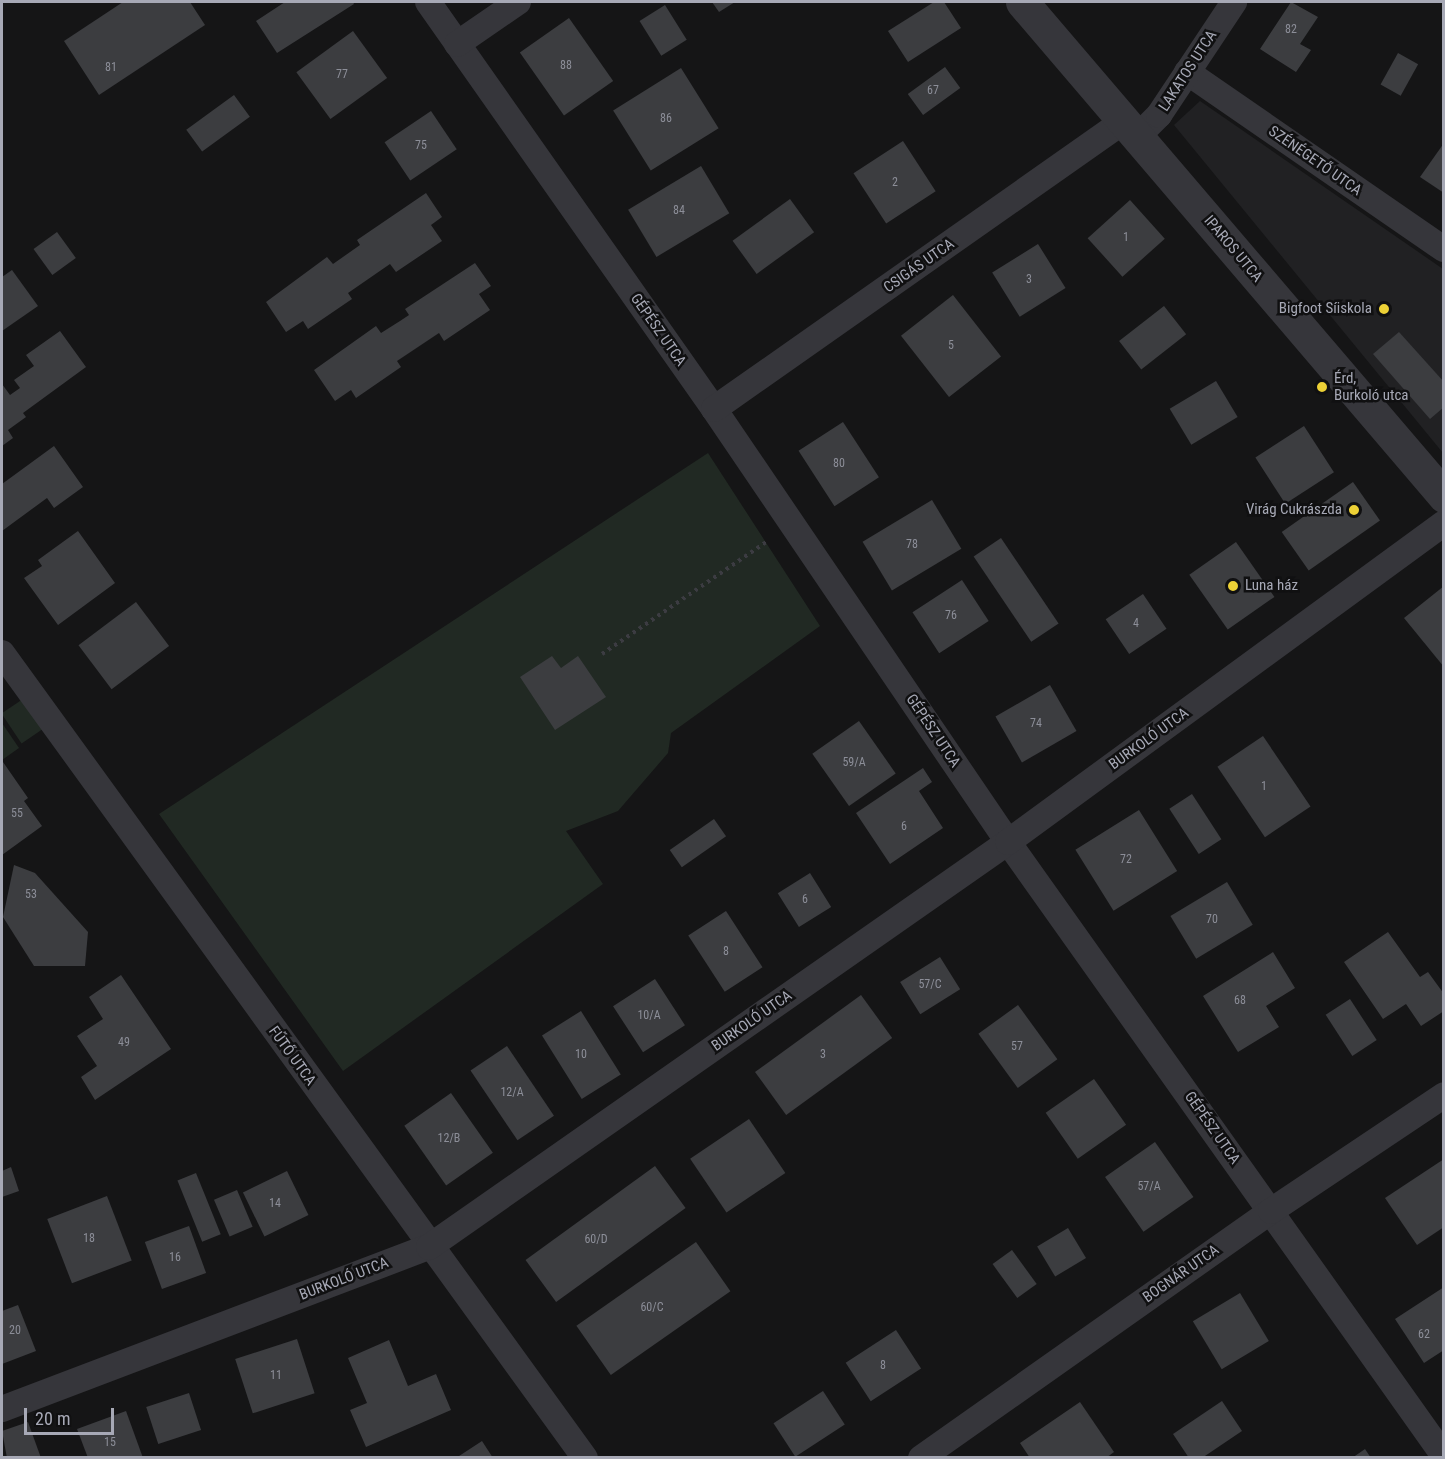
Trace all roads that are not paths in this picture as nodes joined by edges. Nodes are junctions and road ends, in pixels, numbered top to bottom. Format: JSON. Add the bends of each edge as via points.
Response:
{"nodes":[{"id":1,"x":428,"y":2,"type":"edge"},
{"id":2,"x":518,"y":2,"type":"edge"},
{"id":3,"x":1022,"y":2,"type":"edge"},
{"id":4,"x":1234,"y":2,"type":"edge"},
{"id":5,"x":457,"y":44,"type":"junction"},
{"id":6,"x":1187,"y":72,"type":"junction"},
{"id":7,"x":1130,"y":129,"type":"junction"},
{"id":8,"x":1443,"y":249,"type":"edge"},
{"id":9,"x":714,"y":409,"type":"junction"},
{"id":10,"x":1443,"y":496,"type":"edge"},
{"id":11,"x":1443,"y":523,"type":"edge"},
{"id":12,"x":2,"y":653,"type":"edge"},
{"id":13,"x":1008,"y":842,"type":"junction"},
{"id":14,"x":1443,"y":1095,"type":"edge"},
{"id":15,"x":1271,"y":1210,"type":"junction"},
{"id":16,"x":429,"y":1247,"type":"junction"},
{"id":17,"x":2,"y":1409,"type":"edge"},
{"id":18,"x":1443,"y":1456,"type":"edge"},
{"id":19,"x":585,"y":1458,"type":"edge"},
{"id":20,"x":921,"y":1458,"type":"edge"}],
"edges":[{"from":1,"to":5,"type":"street","name":"GÉPÉSZ UTCA"},
{"from":2,"to":5,"type":"street"},
{"from":3,"to":7,"type":"street","name":"IPAROS UTCA"},
{"from":4,"to":6,"type":"street","name":"LAKATOS UTCA"},
{"from":5,"to":9,"type":"street","name":"GÉPÉSZ UTCA"},
{"from":6,"to":7,"type":"street","name":"LAKATOS UTCA","via":[[1159,115]]},
{"from":6,"to":8,"type":"street","name":"SZÉNÉGETŐ UTCA"},
{"from":7,"to":9,"type":"street","name":"CSIGÁS UTCA"},
{"from":7,"to":10,"type":"street","name":"IPAROS UTCA"},
{"from":9,"to":13,"type":"street","name":"GÉPÉSZ UTCA"},
{"from":11,"to":13,"type":"street","name":"BURKOLÓ UTCA"},
{"from":12,"to":16,"type":"street","name":"FŰTŐ UTCA"},
{"from":13,"to":15,"type":"street","name":"GÉPÉSZ UTCA"},
{"from":13,"to":16,"type":"street","name":"BURKOLÓ UTCA"},
{"from":14,"to":15,"type":"street","name":"BOGNÁR UTCA"},
{"from":15,"to":18,"type":"street","name":"GÉPÉSZ UTCA"},
{"from":15,"to":20,"type":"street","name":"BOGNÁR UTCA"},
{"from":16,"to":17,"type":"street","name":"BURKOLÓ UTCA"},
{"from":16,"to":19,"type":"street","name":"FŰTŐ UTCA"}]}
